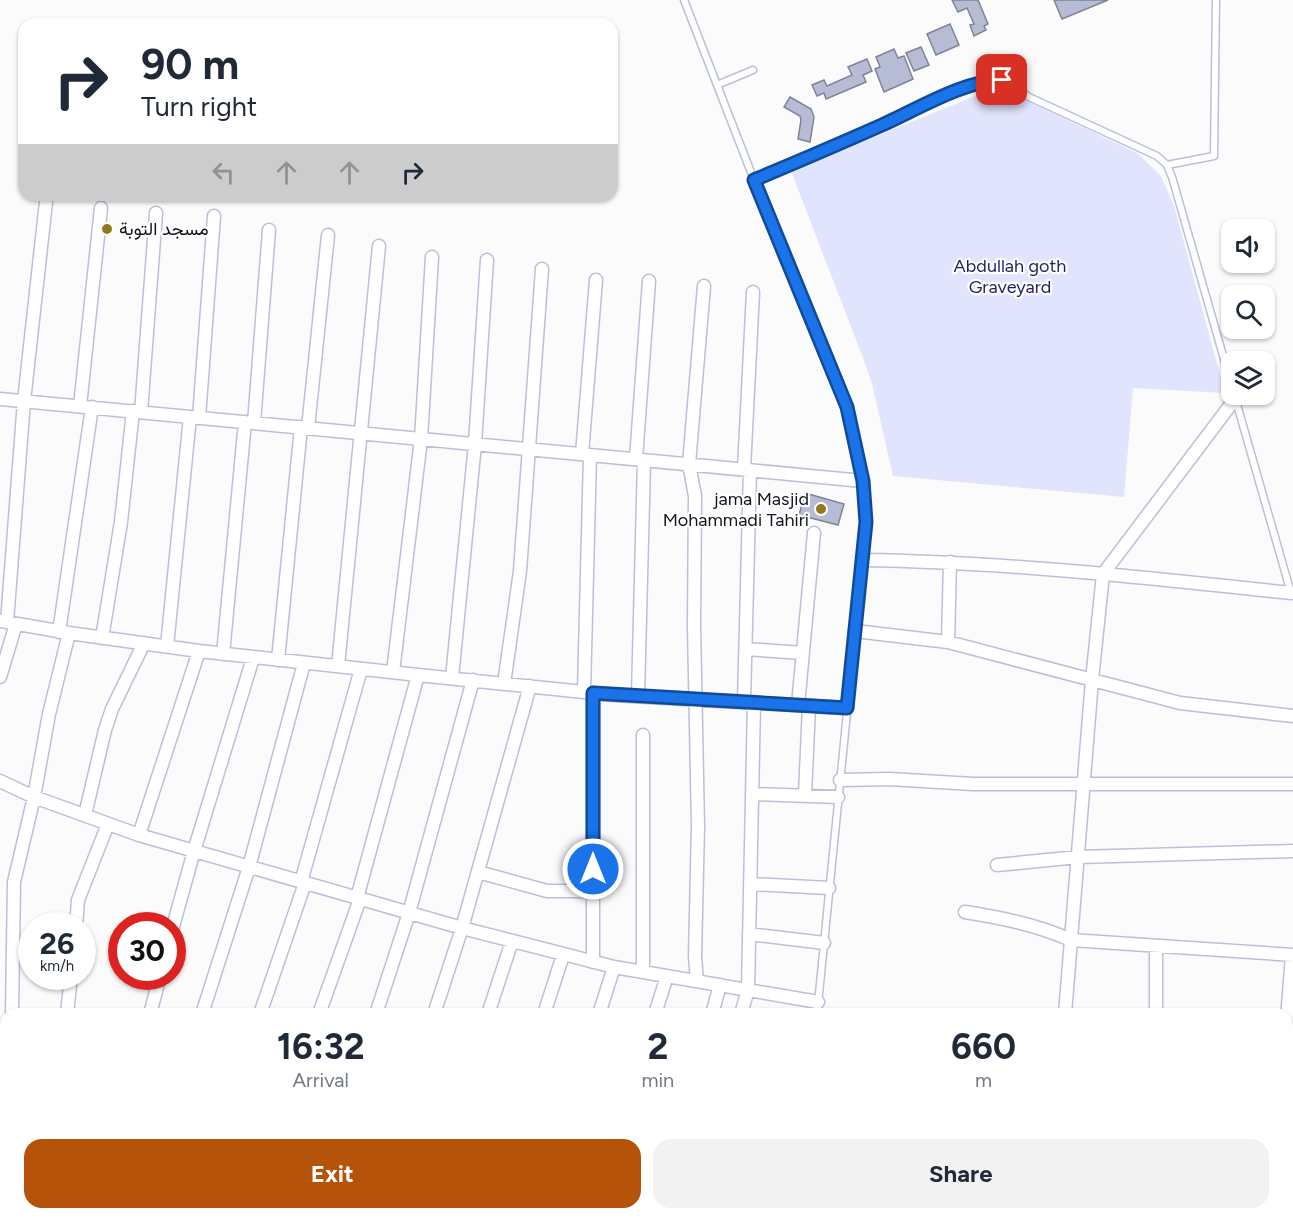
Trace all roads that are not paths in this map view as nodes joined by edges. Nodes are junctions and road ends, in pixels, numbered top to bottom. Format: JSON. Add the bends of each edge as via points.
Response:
{"nodes":[{"id":1,"x":684,"y":0,"type":"edge"},
{"id":2,"x":1216,"y":0,"type":"edge"},
{"id":3,"x":753,"y":70,"type":"dead end"},
{"id":4,"x":717,"y":85,"type":"junction"},
{"id":5,"x":1167,"y":165,"type":"junction"},
{"id":6,"x":754,"y":180,"type":"junction"},
{"id":7,"x":46,"y":202,"type":"dead end"},
{"id":8,"x":101,"y":208,"type":"dead end"},
{"id":9,"x":156,"y":213,"type":"dead end"},
{"id":10,"x":214,"y":216,"type":"dead end"},
{"id":11,"x":269,"y":230,"type":"dead end"},
{"id":12,"x":328,"y":235,"type":"dead end"},
{"id":13,"x":379,"y":246,"type":"dead end"},
{"id":14,"x":432,"y":257,"type":"dead end"},
{"id":15,"x":487,"y":260,"type":"dead end"},
{"id":16,"x":542,"y":269,"type":"dead end"},
{"id":17,"x":596,"y":280,"type":"dead end"},
{"id":18,"x":649,"y":281,"type":"dead end"},
{"id":19,"x":704,"y":286,"type":"dead end"},
{"id":20,"x":753,"y":292,"type":"dead end"},
{"id":21,"x":1221,"y":351,"type":"edge"},
{"id":22,"x":0,"y":399,"type":"edge"},
{"id":23,"x":24,"y":401,"type":"junction"},
{"id":24,"x":1224,"y":405,"type":"edge"},
{"id":25,"x":1237,"y":405,"type":"edge"},
{"id":26,"x":86,"y":407,"type":"junction"},
{"id":27,"x":137,"y":412,"type":"junction"},
{"id":28,"x":194,"y":417,"type":"junction"},
{"id":29,"x":250,"y":422,"type":"junction"},
{"id":30,"x":305,"y":428,"type":"junction"},
{"id":31,"x":361,"y":433,"type":"junction"},
{"id":32,"x":421,"y":439,"type":"junction"},
{"id":33,"x":475,"y":444,"type":"junction"},
{"id":34,"x":529,"y":449,"type":"junction"},
{"id":35,"x":586,"y":454,"type":"junction"},
{"id":36,"x":640,"y":459,"type":"junction"},
{"id":37,"x":690,"y":464,"type":"junction"},
{"id":38,"x":747,"y":470,"type":"junction"},
{"id":39,"x":863,"y":481,"type":"junction"},
{"id":40,"x":814,"y":533,"type":"dead end"},
{"id":41,"x":862,"y":560,"type":"junction"},
{"id":42,"x":950,"y":562,"type":"junction"},
{"id":43,"x":1103,"y":574,"type":"junction"},
{"id":44,"x":1292,"y":594,"type":"edge"},
{"id":45,"x":8,"y":622,"type":"edge"},
{"id":46,"x":855,"y":631,"type":"junction"},
{"id":47,"x":64,"y":633,"type":"junction"},
{"id":48,"x":102,"y":638,"type":"junction"},
{"id":49,"x":948,"y":642,"type":"junction"},
{"id":50,"x":144,"y":643,"type":"junction"},
{"id":51,"x":166,"y":646,"type":"junction"},
{"id":52,"x":746,"y":649,"type":"junction"},
{"id":53,"x":199,"y":651,"type":"junction"},
{"id":54,"x":803,"y":653,"type":"junction"},
{"id":55,"x":224,"y":654,"type":"junction"},
{"id":56,"x":253,"y":658,"type":"junction"},
{"id":57,"x":278,"y":660,"type":"junction"},
{"id":58,"x":304,"y":663,"type":"junction"},
{"id":59,"x":338,"y":666,"type":"junction"},
{"id":60,"x":361,"y":669,"type":"junction"},
{"id":61,"x":393,"y":672,"type":"junction"},
{"id":62,"x":418,"y":675,"type":"junction"},
{"id":63,"x":0,"y":677,"type":"edge"},
{"id":64,"x":452,"y":678,"type":"junction"},
{"id":65,"x":473,"y":680,"type":"junction"},
{"id":66,"x":1092,"y":680,"type":"junction"},
{"id":67,"x":504,"y":684,"type":"junction"},
{"id":68,"x":530,"y":686,"type":"junction"},
{"id":69,"x":589,"y":692,"type":"junction"},
{"id":70,"x":638,"y":696,"type":"junction"},
{"id":71,"x":697,"y":700,"type":"junction"},
{"id":72,"x":749,"y":703,"type":"junction"},
{"id":73,"x":804,"y":706,"type":"junction"},
{"id":74,"x":847,"y":708,"type":"junction"},
{"id":75,"x":1293,"y":716,"type":"edge"},
{"id":76,"x":643,"y":735,"type":"dead end"},
{"id":77,"x":840,"y":780,"type":"junction"},
{"id":78,"x":0,"y":781,"type":"edge"},
{"id":79,"x":1084,"y":783,"type":"junction"},
{"id":80,"x":1293,"y":784,"type":"edge"},
{"id":81,"x":752,"y":794,"type":"junction"},
{"id":82,"x":804,"y":795,"type":"junction"},
{"id":83,"x":34,"y":796,"type":"junction"},
{"id":84,"x":838,"y":797,"type":"junction"},
{"id":85,"x":85,"y":815,"type":"junction"},
{"id":86,"x":108,"y":824,"type":"junction"},
{"id":87,"x":139,"y":835,"type":"junction"},
{"id":88,"x":194,"y":851,"type":"junction"},
{"id":89,"x":1293,"y":851,"type":"edge"},
{"id":90,"x":1078,"y":857,"type":"junction"},
{"id":91,"x":997,"y":865,"type":"dead end"},
{"id":92,"x":249,"y":867,"type":"junction"},
{"id":93,"x":478,"y":872,"type":"junction"},
{"id":94,"x":303,"y":883,"type":"junction"},
{"id":95,"x":750,"y":884,"type":"junction"},
{"id":96,"x":829,"y":888,"type":"junction"},
{"id":97,"x":593,"y":891,"type":"junction"},
{"id":98,"x":359,"y":899,"type":"junction"},
{"id":99,"x":77,"y":912,"type":"edge"},
{"id":100,"x":177,"y":912,"type":"edge"},
{"id":101,"x":965,"y":912,"type":"dead end"},
{"id":102,"x":410,"y":913,"type":"junction"},
{"id":103,"x":462,"y":928,"type":"junction"},
{"id":104,"x":749,"y":934,"type":"junction"},
{"id":105,"x":1071,"y":940,"type":"junction"},
{"id":106,"x":512,"y":941,"type":"junction"},
{"id":107,"x":824,"y":943,"type":"junction"},
{"id":108,"x":1156,"y":947,"type":"junction"},
{"id":109,"x":563,"y":955,"type":"junction"},
{"id":110,"x":1292,"y":955,"type":"edge"},
{"id":111,"x":592,"y":963,"type":"junction"},
{"id":112,"x":614,"y":967,"type":"junction"},
{"id":113,"x":643,"y":972,"type":"junction"},
{"id":114,"x":667,"y":976,"type":"junction"},
{"id":115,"x":697,"y":981,"type":"junction"},
{"id":116,"x":720,"y":985,"type":"junction"},
{"id":117,"x":70,"y":990,"type":"edge"},
{"id":118,"x":156,"y":990,"type":"edge"},
{"id":119,"x":748,"y":990,"type":"junction"},
{"id":120,"x":12,"y":1008,"type":"edge"},
{"id":121,"x":68,"y":1008,"type":"edge"},
{"id":122,"x":152,"y":1008,"type":"edge"},
{"id":123,"x":204,"y":1008,"type":"edge"},
{"id":124,"x":262,"y":1008,"type":"edge"},
{"id":125,"x":321,"y":1008,"type":"edge"},
{"id":126,"x":377,"y":1008,"type":"edge"},
{"id":127,"x":436,"y":1008,"type":"edge"},
{"id":128,"x":490,"y":1008,"type":"edge"},
{"id":129,"x":546,"y":1008,"type":"edge"},
{"id":130,"x":601,"y":1008,"type":"edge"},
{"id":131,"x":657,"y":1008,"type":"edge"},
{"id":132,"x":714,"y":1008,"type":"edge"},
{"id":133,"x":743,"y":1008,"type":"edge"},
{"id":134,"x":817,"y":1008,"type":"edge"},
{"id":135,"x":1065,"y":1008,"type":"edge"},
{"id":136,"x":1156,"y":1008,"type":"edge"},
{"id":137,"x":1288,"y":1008,"type":"edge"}],
"edges":[{"from":1,"to":4,"type":"lane"},
{"from":2,"to":5,"type":"lane","via":[[1214,156]]},
{"from":3,"to":4,"type":"lane"},
{"from":4,"to":6,"type":"lane"},
{"from":5,"to":6,"type":"lane","via":[[1157,156],[1029,97],[1013,85],[994,80],[954,92]]},
{"from":5,"to":21,"type":"lane"},
{"from":6,"to":39,"type":"lane","via":[[847,407]]},
{"from":7,"to":23,"type":"street"},
{"from":8,"to":26,"type":"street"},
{"from":9,"to":27,"type":"street"},
{"from":10,"to":28,"type":"street"},
{"from":11,"to":29,"type":"street"},
{"from":12,"to":30,"type":"street"},
{"from":13,"to":31,"type":"street"},
{"from":14,"to":32,"type":"street"},
{"from":15,"to":33,"type":"street"},
{"from":16,"to":34,"type":"street"},
{"from":17,"to":35,"type":"street"},
{"from":18,"to":36,"type":"street"},
{"from":19,"to":37,"type":"street"},
{"from":20,"to":38,"type":"street"},
{"from":22,"to":23,"type":"street"},
{"from":23,"to":26,"type":"street"},
{"from":23,"to":45,"type":"street"},
{"from":24,"to":43,"type":"street"},
{"from":25,"to":44,"type":"lane"},
{"from":26,"to":27,"type":"street"},
{"from":26,"to":47,"type":"street"},
{"from":27,"to":28,"type":"street"},
{"from":27,"to":48,"type":"street"},
{"from":28,"to":29,"type":"street"},
{"from":28,"to":51,"type":"street"},
{"from":29,"to":30,"type":"street"},
{"from":29,"to":55,"type":"street"},
{"from":30,"to":31,"type":"street"},
{"from":30,"to":57,"type":"street"},
{"from":31,"to":32,"type":"street"},
{"from":31,"to":59,"type":"street"},
{"from":32,"to":33,"type":"street"},
{"from":32,"to":61,"type":"street"},
{"from":33,"to":34,"type":"street"},
{"from":33,"to":64,"type":"street"},
{"from":34,"to":35,"type":"street"},
{"from":34,"to":67,"type":"street","via":[[520,571]]},
{"from":35,"to":36,"type":"street"},
{"from":35,"to":69,"type":"street"},
{"from":36,"to":37,"type":"street"},
{"from":36,"to":70,"type":"street"},
{"from":37,"to":38,"type":"street"},
{"from":37,"to":71,"type":"street","via":[[695,496]]},
{"from":38,"to":39,"type":"street"},
{"from":38,"to":52,"type":"street"},
{"from":39,"to":41,"type":"lane","via":[[866,522]]},
{"from":40,"to":54,"type":"street"},
{"from":41,"to":42,"type":"street"},
{"from":41,"to":46,"type":"lane"},
{"from":42,"to":43,"type":"street"},
{"from":42,"to":49,"type":"street"},
{"from":43,"to":44,"type":"street"},
{"from":43,"to":66,"type":"street"},
{"from":45,"to":47,"type":"street"},
{"from":45,"to":63,"type":"street"},
{"from":46,"to":49,"type":"street"},
{"from":46,"to":74,"type":"lane"},
{"from":47,"to":48,"type":"street"},
{"from":47,"to":83,"type":"street"},
{"from":48,"to":50,"type":"street"},
{"from":49,"to":66,"type":"street"},
{"from":50,"to":51,"type":"street"},
{"from":50,"to":85,"type":"street","via":[[105,730]]},
{"from":51,"to":53,"type":"street"},
{"from":52,"to":54,"type":"street"},
{"from":52,"to":72,"type":"street"},
{"from":53,"to":55,"type":"street"},
{"from":53,"to":87,"type":"street"},
{"from":54,"to":73,"type":"street"},
{"from":55,"to":56,"type":"street"},
{"from":56,"to":57,"type":"street"},
{"from":56,"to":88,"type":"street"},
{"from":57,"to":58,"type":"street"},
{"from":58,"to":59,"type":"street"},
{"from":58,"to":92,"type":"street"},
{"from":59,"to":60,"type":"street"},
{"from":60,"to":61,"type":"street"},
{"from":60,"to":94,"type":"street"},
{"from":61,"to":62,"type":"street"},
{"from":62,"to":64,"type":"street"},
{"from":62,"to":98,"type":"street"},
{"from":64,"to":65,"type":"street"},
{"from":65,"to":67,"type":"street"},
{"from":65,"to":102,"type":"street"},
{"from":66,"to":75,"type":"street","via":[[1180,704]]},
{"from":66,"to":79,"type":"street"},
{"from":67,"to":68,"type":"street"},
{"from":68,"to":69,"type":"street"},
{"from":68,"to":93,"type":"street"},
{"from":69,"to":70,"type":"street"},
{"from":69,"to":97,"type":"street"},
{"from":70,"to":71,"type":"street"},
{"from":71,"to":72,"type":"street"},
{"from":71,"to":115,"type":"street"},
{"from":72,"to":73,"type":"street"},
{"from":72,"to":81,"type":"street"},
{"from":73,"to":74,"type":"street"},
{"from":73,"to":82,"type":"street"},
{"from":74,"to":77,"type":"lane"},
{"from":76,"to":113,"type":"street"},
{"from":77,"to":79,"type":"street"},
{"from":77,"to":84,"type":"lane"},
{"from":78,"to":83,"type":"street"},
{"from":79,"to":80,"type":"street"},
{"from":79,"to":90,"type":"street"},
{"from":81,"to":82,"type":"street"},
{"from":81,"to":95,"type":"street"},
{"from":82,"to":84,"type":"street"},
{"from":83,"to":85,"type":"street"},
{"from":83,"to":120,"type":"street","via":[[14,882]]},
{"from":84,"to":96,"type":"lane"},
{"from":85,"to":86,"type":"street"},
{"from":86,"to":87,"type":"street"},
{"from":86,"to":99,"type":"street","via":[[78,900]]},
{"from":87,"to":88,"type":"street"},
{"from":88,"to":92,"type":"street"},
{"from":88,"to":100,"type":"street"},
{"from":89,"to":90,"type":"street"},
{"from":90,"to":91,"type":"street"},
{"from":90,"to":105,"type":"street"},
{"from":92,"to":94,"type":"street"},
{"from":92,"to":123,"type":"street"},
{"from":93,"to":97,"type":"street","via":[[547,891]]},
{"from":93,"to":103,"type":"street"},
{"from":94,"to":98,"type":"street"},
{"from":94,"to":124,"type":"street"},
{"from":95,"to":96,"type":"street"},
{"from":95,"to":104,"type":"street"},
{"from":96,"to":107,"type":"lane"},
{"from":97,"to":111,"type":"street"},
{"from":98,"to":102,"type":"street"},
{"from":98,"to":125,"type":"street"},
{"from":101,"to":105,"type":"street","via":[[1044,928]]},
{"from":102,"to":103,"type":"street"},
{"from":102,"to":126,"type":"street"},
{"from":103,"to":106,"type":"street"},
{"from":103,"to":127,"type":"street"},
{"from":104,"to":107,"type":"street"},
{"from":104,"to":119,"type":"street"},
{"from":105,"to":108,"type":"street"},
{"from":105,"to":135,"type":"street"},
{"from":106,"to":109,"type":"street"},
{"from":106,"to":128,"type":"street"},
{"from":107,"to":134,"type":"lane"},
{"from":108,"to":110,"type":"street"},
{"from":108,"to":136,"type":"street"},
{"from":109,"to":111,"type":"street"},
{"from":109,"to":129,"type":"street"},
{"from":110,"to":137,"type":"street"},
{"from":111,"to":112,"type":"street"},
{"from":112,"to":113,"type":"street"},
{"from":112,"to":130,"type":"street"},
{"from":113,"to":114,"type":"street"},
{"from":114,"to":115,"type":"street"},
{"from":114,"to":131,"type":"street"},
{"from":115,"to":116,"type":"street"},
{"from":116,"to":119,"type":"street"},
{"from":116,"to":132,"type":"street"},
{"from":117,"to":121,"type":"street"},
{"from":118,"to":122,"type":"street"},
{"from":119,"to":133,"type":"street"},
{"from":119,"to":134,"type":"street"}]}
